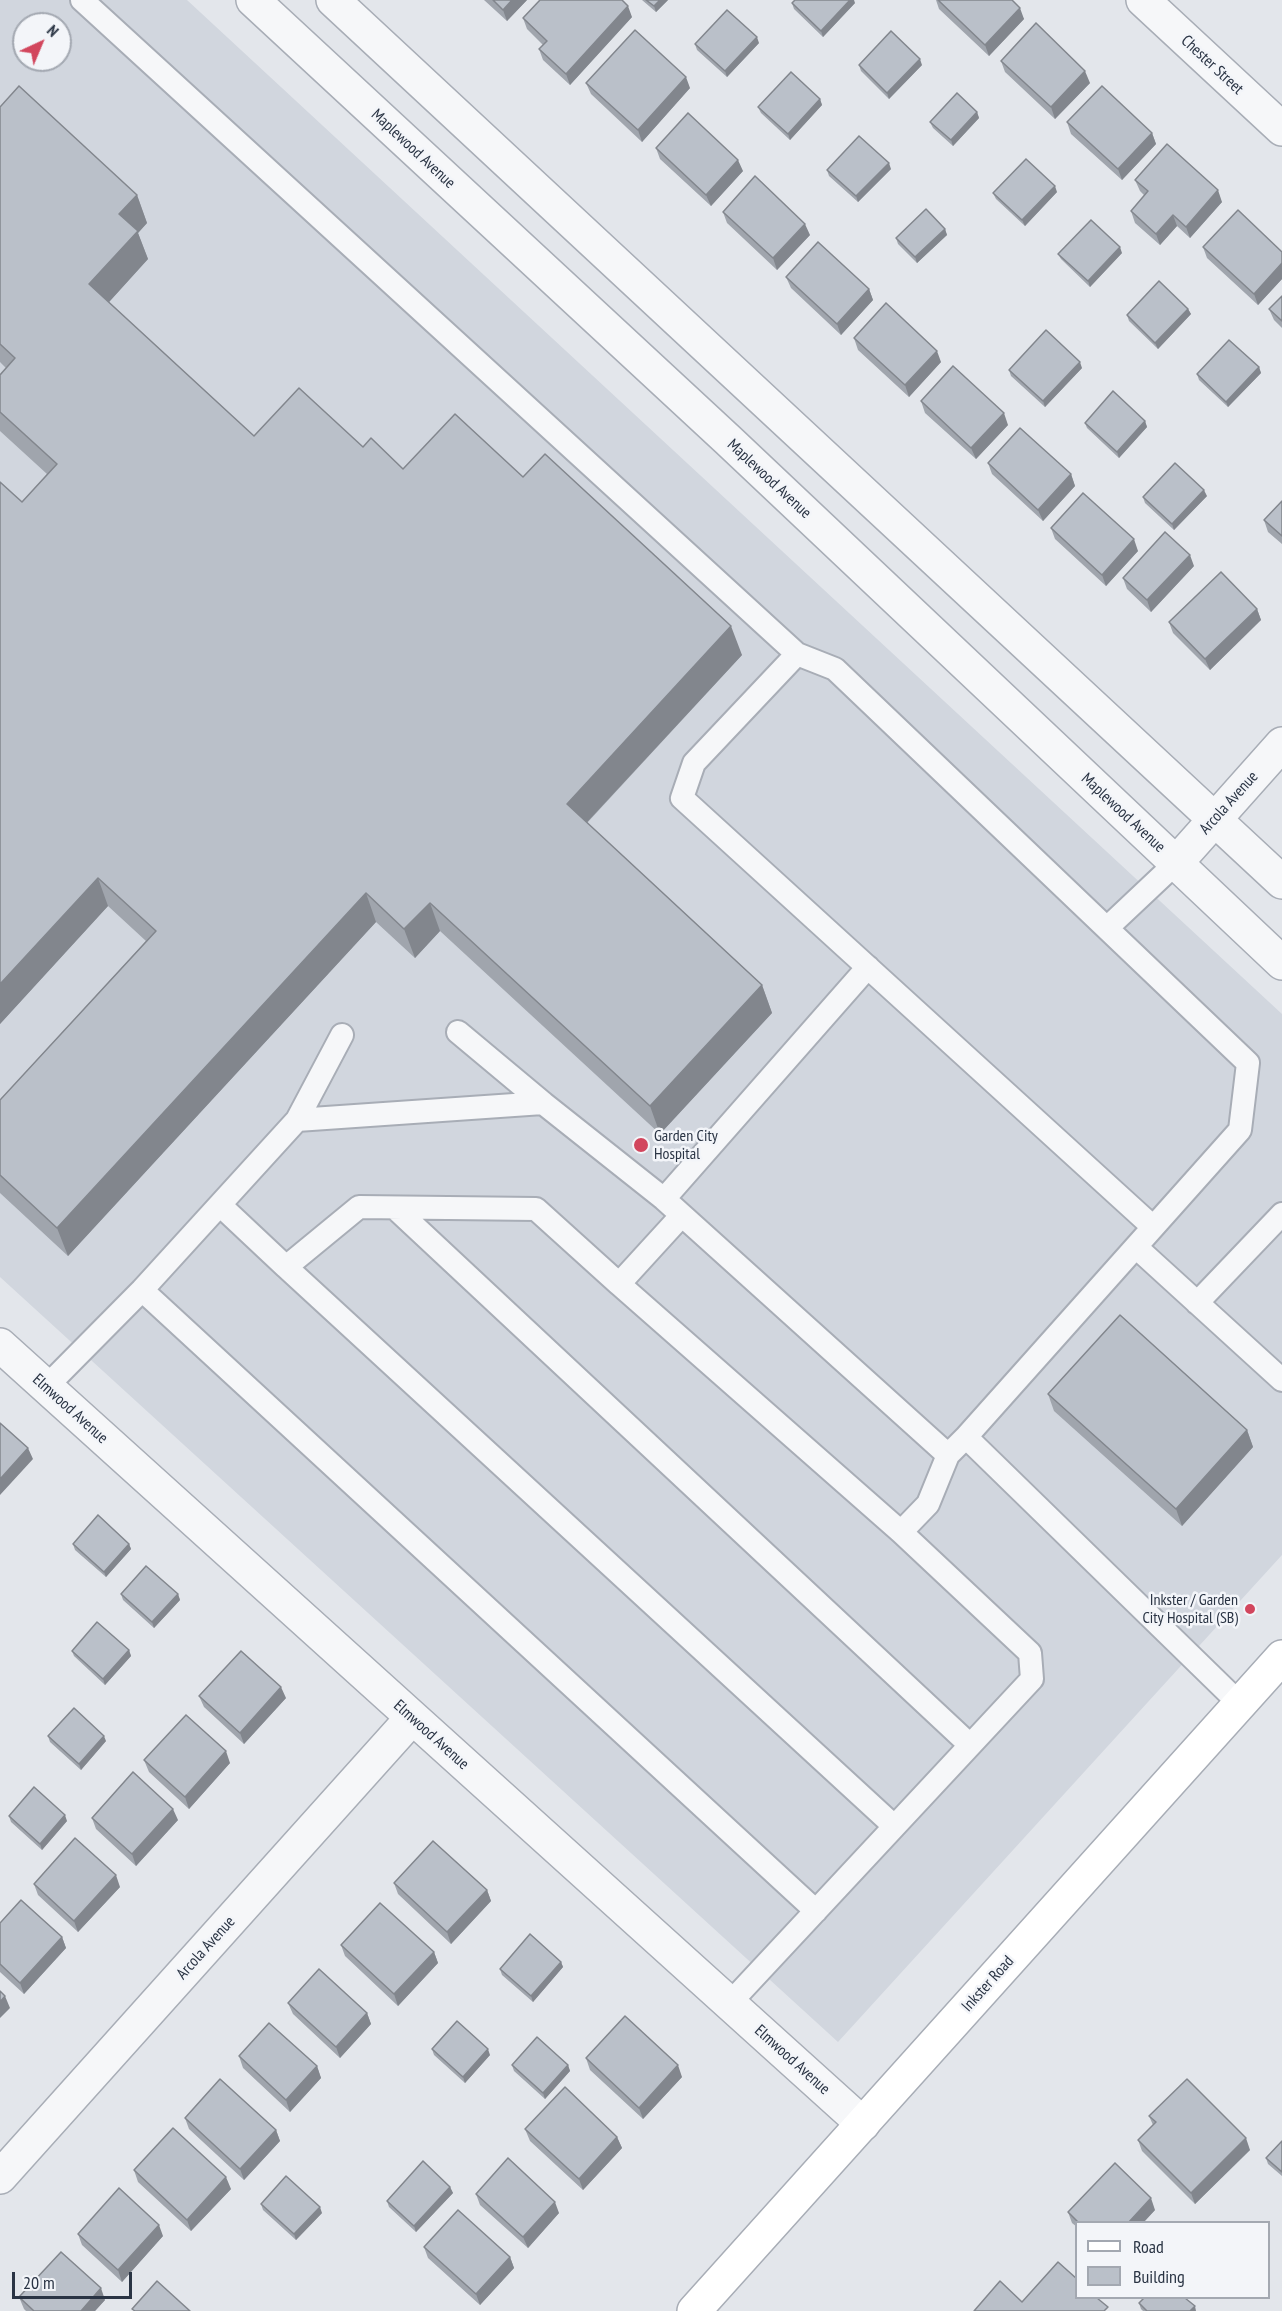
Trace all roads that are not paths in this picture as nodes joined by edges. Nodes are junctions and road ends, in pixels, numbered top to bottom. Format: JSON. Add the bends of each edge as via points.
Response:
{"nodes":[{"id":1,"x":82,"y":0,"type":"edge"},
{"id":2,"x":333,"y":0,"type":"edge"},
{"id":3,"x":1143,"y":0,"type":"edge"},
{"id":4,"x":274,"y":7,"type":"edge"},
{"id":5,"x":1282,"y":129,"type":"edge"},
{"id":6,"x":762,"y":401,"type":"junction"},
{"id":7,"x":728,"y":440,"type":"junction"},
{"id":8,"x":797,"y":654,"type":"junction"},
{"id":9,"x":1282,"y":744,"type":"edge"},
{"id":10,"x":1214,"y":819,"type":"junction"},
{"id":11,"x":1176,"y":863,"type":"junction"},
{"id":12,"x":1282,"y":882,"type":"edge"},
{"id":13,"x":1107,"y":928,"type":"junction"},
{"id":14,"x":1282,"y":963,"type":"edge"},
{"id":15,"x":868,"y":967,"type":"junction"},
{"id":16,"x":458,"y":1032,"type":"dead end"},
{"id":17,"x":342,"y":1035,"type":"dead end"},
{"id":18,"x":543,"y":1103,"type":"junction"},
{"id":19,"x":297,"y":1120,"type":"junction"},
{"id":20,"x":664,"y":1199,"type":"junction"},
{"id":21,"x":220,"y":1205,"type":"junction"},
{"id":22,"x":395,"y":1208,"type":"junction"},
{"id":23,"x":1282,"y":1214,"type":"edge"},
{"id":24,"x":682,"y":1215,"type":"junction"},
{"id":25,"x":1153,"y":1227,"type":"junction"},
{"id":26,"x":1136,"y":1247,"type":"junction"},
{"id":27,"x":286,"y":1268,"type":"junction"},
{"id":28,"x":619,"y":1284,"type":"junction"},
{"id":29,"x":142,"y":1290,"type":"junction"},
{"id":30,"x":1197,"y":1303,"type":"junction"},
{"id":31,"x":0,"y":1345,"type":"edge"},
{"id":32,"x":1282,"y":1380,"type":"edge"},
{"id":33,"x":46,"y":1387,"type":"junction"},
{"id":34,"x":966,"y":1437,"type":"junction"},
{"id":35,"x":948,"y":1455,"type":"junction"},
{"id":36,"x":902,"y":1532,"type":"junction"},
{"id":37,"x":1282,"y":1657,"type":"edge"},
{"id":38,"x":1240,"y":1704,"type":"junction"},
{"id":39,"x":412,"y":1718,"type":"junction"},
{"id":40,"x":970,"y":1745,"type":"junction"},
{"id":41,"x":894,"y":1826,"type":"junction"},
{"id":42,"x":816,"y":1911,"type":"junction"},
{"id":43,"x":729,"y":2004,"type":"junction"},
{"id":44,"x":862,"y":2124,"type":"junction"},
{"id":45,"x":0,"y":2177,"type":"edge"},
{"id":46,"x":694,"y":2311,"type":"edge"}],
"edges":[{"from":1,"to":8,"type":"lane"},
{"from":2,"to":6,"type":"street"},
{"from":3,"to":5,"type":"street","name":"Chester Street"},
{"from":4,"to":7,"type":"street","name":"Maplewood Avenue"},
{"from":6,"to":7,"type":"street"},
{"from":6,"to":10,"type":"street"},
{"from":7,"to":11,"type":"street","name":"Maplewood Avenue"},
{"from":8,"to":13,"type":"lane","via":[[835,669]]},
{"from":8,"to":15,"type":"lane","via":[[694,763],[682,798]]},
{"from":9,"to":10,"type":"street","name":"Arcola Avenue"},
{"from":10,"to":11,"type":"street","name":"Arcola Avenue"},
{"from":10,"to":12,"type":"street"},
{"from":11,"to":13,"type":"lane"},
{"from":11,"to":14,"type":"street","name":"Maplewood Avenue"},
{"from":13,"to":25,"type":"lane","via":[[1248,1063],[1240,1130]]},
{"from":15,"to":20,"type":"lane"},
{"from":15,"to":25,"type":"lane"},
{"from":16,"to":18,"type":"lane"},
{"from":17,"to":19,"type":"lane"},
{"from":18,"to":19,"type":"lane"},
{"from":18,"to":20,"type":"lane"},
{"from":19,"to":21,"type":"lane"},
{"from":20,"to":24,"type":"lane"},
{"from":21,"to":27,"type":"lane"},
{"from":21,"to":29,"type":"lane"},
{"from":22,"to":27,"type":"lane","via":[[359,1207]]},
{"from":22,"to":28,"type":"lane","via":[[536,1209]]},
{"from":22,"to":40,"type":"lane"},
{"from":23,"to":30,"type":"lane"},
{"from":24,"to":28,"type":"lane"},
{"from":24,"to":35,"type":"lane"},
{"from":25,"to":26,"type":"lane"},
{"from":26,"to":30,"type":"lane"},
{"from":26,"to":34,"type":"lane"},
{"from":27,"to":41,"type":"lane"},
{"from":28,"to":36,"type":"lane"},
{"from":29,"to":33,"type":"lane"},
{"from":29,"to":42,"type":"lane"},
{"from":30,"to":32,"type":"lane"},
{"from":31,"to":33,"type":"street","name":"Elmwood Avenue"},
{"from":33,"to":39,"type":"street","name":"Elmwood Avenue"},
{"from":34,"to":35,"type":"lane"},
{"from":34,"to":38,"type":"lane"},
{"from":35,"to":36,"type":"lane","via":[[928,1504]]},
{"from":36,"to":40,"type":"lane","via":[[1030,1653],[1032,1679]]},
{"from":37,"to":38,"type":"main road","name":"Inkster Road"},
{"from":38,"to":44,"type":"main road","name":"Inkster Road"},
{"from":39,"to":43,"type":"street","name":"Elmwood Avenue"},
{"from":39,"to":45,"type":"street","name":"Arcola Avenue"},
{"from":40,"to":41,"type":"lane"},
{"from":41,"to":42,"type":"lane"},
{"from":42,"to":43,"type":"lane"},
{"from":43,"to":44,"type":"street","name":"Elmwood Avenue"},
{"from":44,"to":46,"type":"main road","name":"Inkster Road"}]}
